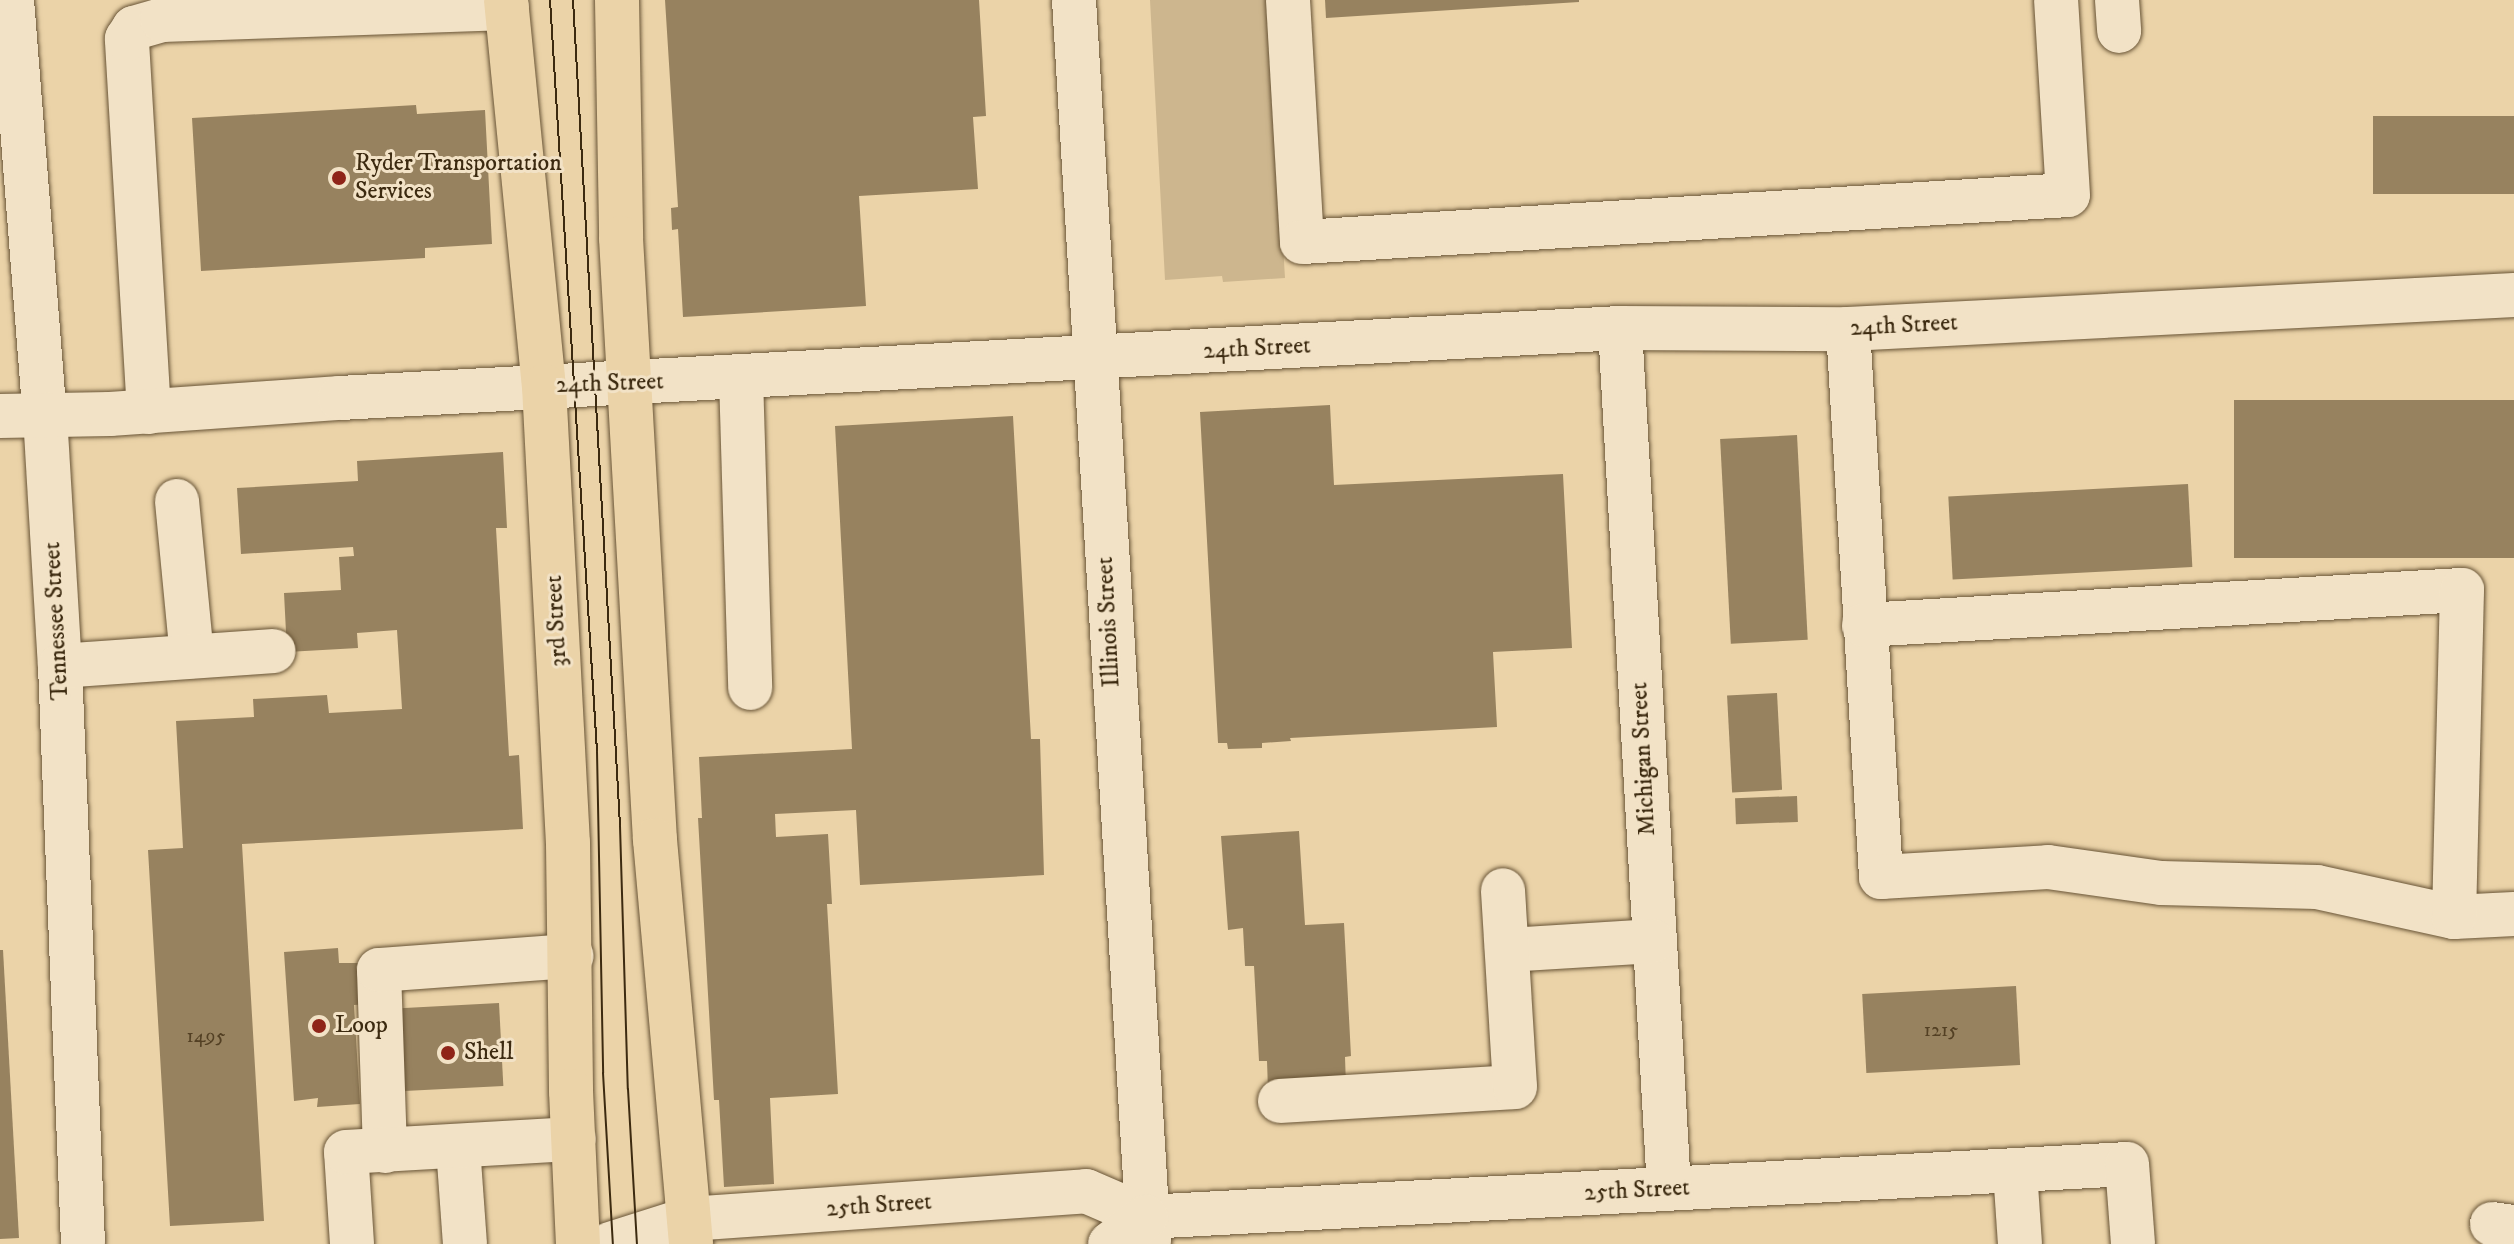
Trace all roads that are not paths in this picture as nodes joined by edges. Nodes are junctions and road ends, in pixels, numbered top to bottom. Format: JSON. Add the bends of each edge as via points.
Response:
{"nodes":[{"id":1,"x":12,"y":0,"type":"edge"},
{"id":2,"x":617,"y":0,"type":"edge"},
{"id":3,"x":1074,"y":0,"type":"edge"},
{"id":4,"x":1288,"y":0,"type":"edge"},
{"id":5,"x":2056,"y":0,"type":"edge"},
{"id":6,"x":507,"y":4,"type":"edge"},
{"id":7,"x":392,"y":5,"type":"edge"},
{"id":8,"x":2514,"y":295,"type":"edge"},
{"id":9,"x":1620,"y":328,"type":"junction"},
{"id":10,"x":1848,"y":329,"type":"junction"},
{"id":11,"x":1093,"y":358,"type":"junction"},
{"id":12,"x":741,"y":377,"type":"junction"},
{"id":13,"x":629,"y":384,"type":"junction"},
{"id":14,"x":544,"y":386,"type":"junction"},
{"id":15,"x":149,"y":412,"type":"junction"},
{"id":16,"x":45,"y":415,"type":"junction"},
{"id":17,"x":0,"y":416,"type":"edge"},
{"id":18,"x":177,"y":501,"type":"dead end"},
{"id":19,"x":1864,"y":625,"type":"junction"},
{"id":20,"x":273,"y":651,"type":"dead end"},
{"id":21,"x":192,"y":656,"type":"junction"},
{"id":22,"x":60,"y":666,"type":"junction"},
{"id":23,"x":750,"y":688,"type":"dead end"},
{"id":24,"x":1503,"y":890,"type":"dead end"},
{"id":25,"x":2514,"y":914,"type":"edge"},
{"id":26,"x":2454,"y":917,"type":"junction"},
{"id":27,"x":1653,"y":941,"type":"junction"},
{"id":28,"x":1507,"y":950,"type":"junction"},
{"id":29,"x":571,"y":956,"type":"junction"},
{"id":30,"x":1280,"y":1101,"type":"dead end"},
{"id":31,"x":574,"y":1139,"type":"junction"},
{"id":32,"x":458,"y":1147,"type":"junction"},
{"id":33,"x":385,"y":1151,"type":"junction"},
{"id":34,"x":2015,"y":1171,"type":"junction"},
{"id":35,"x":1669,"y":1189,"type":"junction"},
{"id":36,"x":690,"y":1231,"type":"edge"},
{"id":37,"x":1148,"y":1231,"type":"edge"},
{"id":38,"x":83,"y":1244,"type":"edge"},
{"id":39,"x":352,"y":1244,"type":"edge"},
{"id":40,"x":465,"y":1244,"type":"edge"},
{"id":41,"x":578,"y":1244,"type":"edge"},
{"id":42,"x":610,"y":1244,"type":"edge"},
{"id":43,"x":1110,"y":1244,"type":"edge"},
{"id":44,"x":2020,"y":1244,"type":"edge"},
{"id":45,"x":2133,"y":1244,"type":"edge"}],
"edges":[{"from":1,"to":16,"type":"street","name":"Tennessee Street"},
{"from":2,"to":13,"type":"main road"},
{"from":3,"to":11,"type":"street","name":"Illinois Street"},
{"from":4,"to":5,"type":"street","via":[[1302,242],[1419,216],[1759,195],[2068,195]]},
{"from":6,"to":7,"type":"street"},
{"from":6,"to":14,"type":"main road","name":"3rd Street"},
{"from":7,"to":15,"type":"street","via":[[162,20],[134,28],[127,39]]},
{"from":8,"to":10,"type":"street","name":"24th Street"},
{"from":9,"to":10,"type":"street","name":"24th Street"},
{"from":9,"to":11,"type":"street","name":"24th Street"},
{"from":9,"to":27,"type":"street","name":"Michigan Street"},
{"from":10,"to":19,"type":"street"},
{"from":11,"to":12,"type":"street","name":"24th Street"},
{"from":11,"to":37,"type":"street","name":"Illinois Street"},
{"from":12,"to":13,"type":"street","name":"24th Street"},
{"from":12,"to":23,"type":"street"},
{"from":13,"to":14,"type":"street","name":"24th Street"},
{"from":13,"to":36,"type":"main road","via":[[661,939]]},
{"from":14,"to":15,"type":"street","name":"24th Street"},
{"from":14,"to":29,"type":"main road","name":"3rd Street"},
{"from":15,"to":16,"type":"street","name":"24th Street"},
{"from":16,"to":17,"type":"street","name":"24th Street"},
{"from":16,"to":22,"type":"street","name":"Tennessee Street"},
{"from":18,"to":21,"type":"street"},
{"from":19,"to":26,"type":"street","via":[[1881,877],[2048,867],[2161,883],[2317,887]]},
{"from":19,"to":26,"type":"street","via":[[2462,590]]},
{"from":20,"to":21,"type":"street"},
{"from":21,"to":22,"type":"street"},
{"from":22,"to":38,"type":"street","name":"Tennessee Street"},
{"from":24,"to":28,"type":"street"},
{"from":25,"to":26,"type":"street"},
{"from":27,"to":28,"type":"street"},
{"from":27,"to":35,"type":"street","name":"Michigan Street"},
{"from":28,"to":30,"type":"street","via":[[1515,1087]]},
{"from":29,"to":31,"type":"main road","name":"3rd Street"},
{"from":29,"to":33,"type":"street","via":[[379,970]]},
{"from":31,"to":32,"type":"street"},
{"from":31,"to":41,"type":"main road","name":"3rd Street"},
{"from":32,"to":33,"type":"street"},
{"from":32,"to":40,"type":"street"},
{"from":33,"to":39,"type":"street","via":[[346,1152]]},
{"from":34,"to":35,"type":"street","name":"25th Street"},
{"from":34,"to":44,"type":"street"},
{"from":34,"to":45,"type":"street","name":"25th Street","via":[[2127,1164]]},
{"from":35,"to":37,"type":"street","name":"25th Street"},
{"from":36,"to":37,"type":"street","name":"25th Street","via":[[1086,1191]]},
{"from":36,"to":42,"type":"street","name":"25th Street"},
{"from":37,"to":43,"type":"street"}]}
